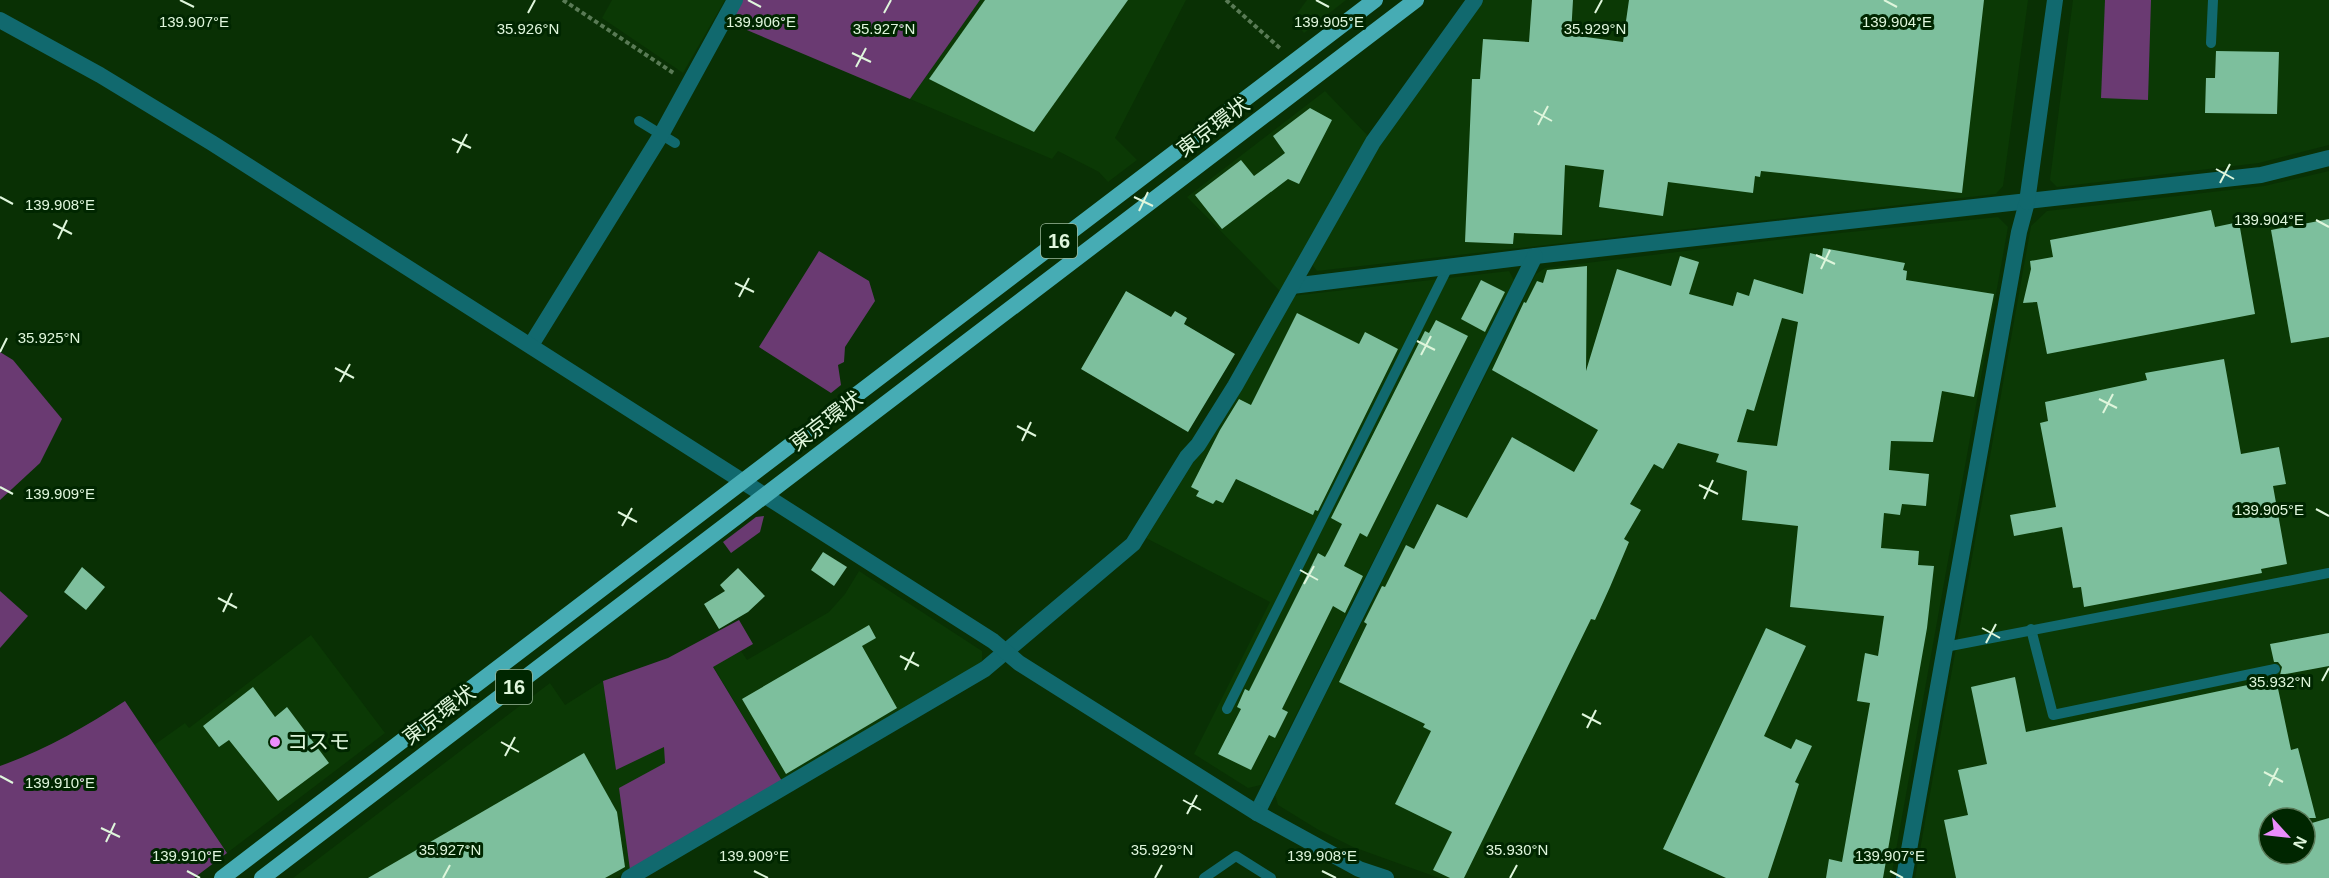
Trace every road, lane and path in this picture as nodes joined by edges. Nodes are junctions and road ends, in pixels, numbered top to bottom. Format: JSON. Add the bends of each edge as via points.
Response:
{"nodes":[{"id":1,"x":563,"y":0,"type":"edge"},
{"id":2,"x":735,"y":0,"type":"edge"},
{"id":3,"x":1226,"y":0,"type":"edge"},
{"id":4,"x":1375,"y":0,"type":"edge"},
{"id":5,"x":1416,"y":0,"type":"edge"},
{"id":6,"x":1475,"y":0,"type":"edge"},
{"id":7,"x":2055,"y":0,"type":"edge"},
{"id":8,"x":2213,"y":0,"type":"edge"},
{"id":9,"x":0,"y":20,"type":"edge"},
{"id":10,"x":2211,"y":43,"type":"dead end"},
{"id":11,"x":1295,"y":61,"type":"junction"},
{"id":12,"x":689,"y":83,"type":"junction"},
{"id":13,"x":639,"y":122,"type":"dead end"},
{"id":14,"x":668,"y":139,"type":"junction"},
{"id":15,"x":2329,"y":158,"type":"edge"},
{"id":16,"x":2027,"y":202,"type":"junction"},
{"id":17,"x":1535,"y":256,"type":"junction"},
{"id":18,"x":1448,"y":267,"type":"junction"},
{"id":19,"x":1292,"y":286,"type":"junction"},
{"id":20,"x":531,"y":345,"type":"junction"},
{"id":21,"x":743,"y":481,"type":"junction"},
{"id":22,"x":765,"y":495,"type":"junction"},
{"id":23,"x":2329,"y":573,"type":"edge"},
{"id":24,"x":2031,"y":630,"type":"junction"},
{"id":25,"x":1945,"y":647,"type":"junction"},
{"id":26,"x":1007,"y":652,"type":"junction"},
{"id":27,"x":2275,"y":669,"type":"dead end"},
{"id":28,"x":1227,"y":709,"type":"dead end"},
{"id":29,"x":1257,"y":813,"type":"junction"},
{"id":30,"x":222,"y":878,"type":"edge"},
{"id":31,"x":262,"y":878,"type":"edge"},
{"id":32,"x":629,"y":878,"type":"edge"},
{"id":33,"x":1204,"y":878,"type":"edge"},
{"id":34,"x":1271,"y":878,"type":"edge"},
{"id":35,"x":1386,"y":878,"type":"edge"},
{"id":36,"x":1904,"y":878,"type":"edge"}],
"edges":[{"from":1,"to":12,"type":"path"},
{"from":2,"to":12,"type":"street"},
{"from":3,"to":11,"type":"path"},
{"from":4,"to":11,"type":"highway","name":"東京環状","number":"16"},
{"from":5,"to":22,"type":"highway","name":"東京環状","number":"16"},
{"from":6,"to":19,"type":"street","via":[[1373,142]]},
{"from":7,"to":16,"type":"street"},
{"from":8,"to":10,"type":"lane"},
{"from":9,"to":20,"type":"street","via":[[212,143]]},
{"from":11,"to":21,"type":"highway","name":"東京環状","number":"16"},
{"from":12,"to":14,"type":"street"},
{"from":13,"to":14,"type":"lane"},
{"from":14,"to":20,"type":"street"},
{"from":15,"to":16,"type":"street","via":[[2261,176]]},
{"from":16,"to":17,"type":"street"},
{"from":16,"to":25,"type":"street"},
{"from":17,"to":18,"type":"street"},
{"from":17,"to":29,"type":"street"},
{"from":18,"to":19,"type":"street"},
{"from":18,"to":28,"type":"lane"},
{"from":19,"to":26,"type":"street","via":[[1229,396],[1133,544]]},
{"from":20,"to":21,"type":"street"},
{"from":21,"to":22,"type":"street"},
{"from":21,"to":30,"type":"highway","name":"東京環状","number":"16"},
{"from":22,"to":26,"type":"street"},
{"from":22,"to":31,"type":"highway","name":"東京環状","number":"16"},
{"from":23,"to":24,"type":"lane"},
{"from":24,"to":25,"type":"lane"},
{"from":24,"to":27,"type":"lane","via":[[2053,715]]},
{"from":25,"to":36,"type":"street"},
{"from":26,"to":29,"type":"street"},
{"from":26,"to":32,"type":"street","via":[[840,756]]},
{"from":29,"to":35,"type":"street","via":[[1359,869]]},
{"from":33,"to":34,"type":"lane","via":[[1236,856]]}]}
